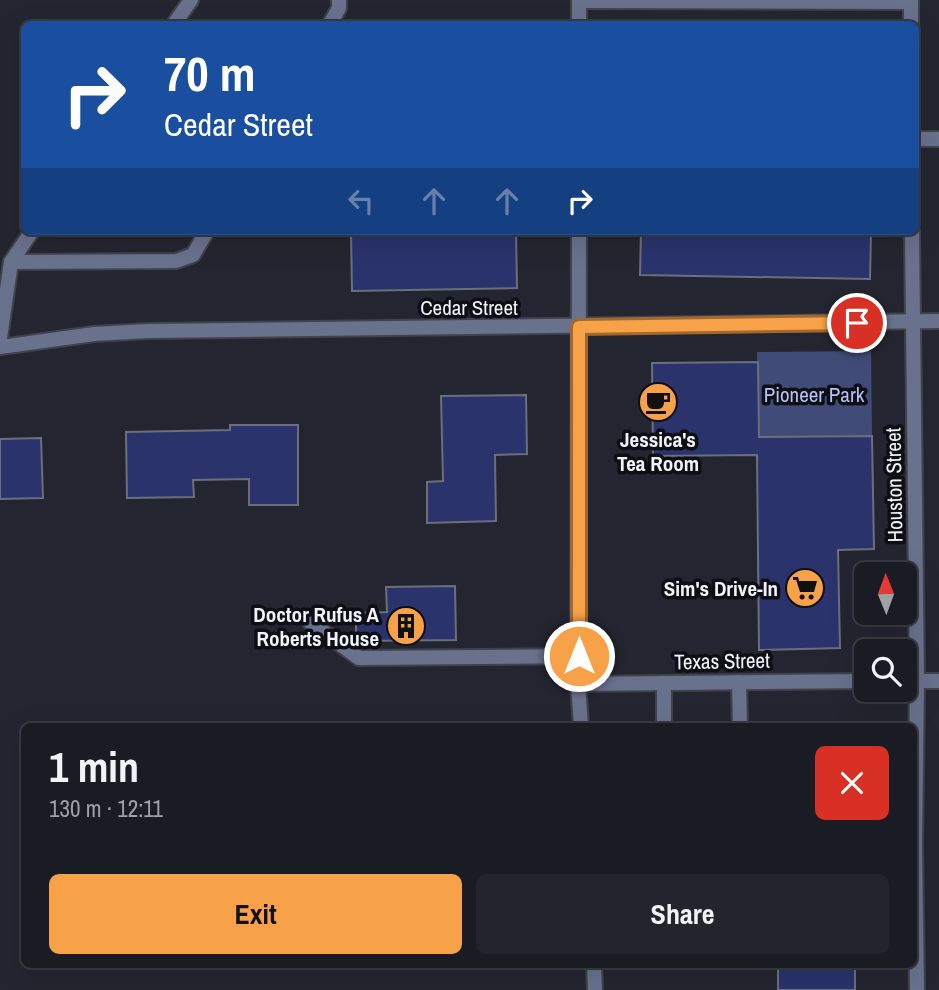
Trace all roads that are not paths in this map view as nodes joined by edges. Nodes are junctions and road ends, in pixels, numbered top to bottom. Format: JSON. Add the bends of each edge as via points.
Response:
{"nodes":[{"id":1,"x":191,"y":0,"type":"edge"},
{"id":2,"x":339,"y":0,"type":"edge"},
{"id":3,"x":579,"y":1,"type":"edge"},
{"id":4,"x":679,"y":1,"type":"edge"},
{"id":5,"x":911,"y":1,"type":"edge"},
{"id":6,"x":176,"y":21,"type":"edge"},
{"id":7,"x":332,"y":21,"type":"edge"},
{"id":8,"x":579,"y":21,"type":"edge"},
{"id":9,"x":911,"y":21,"type":"edge"},
{"id":10,"x":919,"y":139,"type":"edge"},
{"id":11,"x":939,"y":139,"type":"edge"},
{"id":12,"x":29,"y":235,"type":"edge"},
{"id":13,"x":205,"y":235,"type":"edge"},
{"id":14,"x":579,"y":235,"type":"edge"},
{"id":15,"x":912,"y":235,"type":"edge"},
{"id":16,"x":11,"y":262,"type":"junction"},
{"id":17,"x":939,"y":321,"type":"edge"},
{"id":18,"x":913,"y":322,"type":"junction"},
{"id":19,"x":579,"y":327,"type":"junction"},
{"id":20,"x":0,"y":338,"type":"edge"},
{"id":21,"x":0,"y":347,"type":"edge"},
{"id":22,"x":310,"y":622,"type":"dead end"},
{"id":23,"x":911,"y":639,"type":"edge"},
{"id":24,"x":579,"y":656,"type":"junction"},
{"id":25,"x":854,"y":681,"type":"edge"},
{"id":26,"x":917,"y":681,"type":"edge"},
{"id":27,"x":939,"y":681,"type":"edge"},
{"id":28,"x":739,"y":682,"type":"junction"},
{"id":29,"x":664,"y":683,"type":"junction"},
{"id":30,"x":578,"y":684,"type":"junction"},
{"id":31,"x":911,"y":702,"type":"edge"},
{"id":32,"x":581,"y":723,"type":"edge"},
{"id":33,"x":664,"y":723,"type":"edge"},
{"id":34,"x":740,"y":723,"type":"edge"},
{"id":35,"x":912,"y":723,"type":"edge"},
{"id":36,"x":594,"y":968,"type":"edge"},
{"id":37,"x":917,"y":968,"type":"edge"},
{"id":38,"x":595,"y":990,"type":"edge"},
{"id":39,"x":917,"y":990,"type":"edge"}],
"edges":[{"from":1,"to":6,"type":"street"},
{"from":2,"to":7,"type":"street"},
{"from":3,"to":4,"type":"street"},
{"from":3,"to":8,"type":"street"},
{"from":4,"to":5,"type":"street"},
{"from":5,"to":9,"type":"street"},
{"from":10,"to":11,"type":"street"},
{"from":12,"to":16,"type":"street"},
{"from":13,"to":16,"type":"street","via":[[193,254],[176,261]]},
{"from":14,"to":19,"type":"street"},
{"from":15,"to":18,"type":"street","name":"Houston Street"},
{"from":16,"to":20,"type":"street"},
{"from":17,"to":18,"type":"street","name":"Cedar Street"},
{"from":18,"to":19,"type":"street","name":"Cedar Street"},
{"from":18,"to":23,"type":"street","name":"Houston Street"},
{"from":19,"to":21,"type":"street","name":"Cedar Street","via":[[148,331]]},
{"from":19,"to":24,"type":"street"},
{"from":22,"to":24,"type":"street","via":[[359,658]]},
{"from":24,"to":30,"type":"street"},
{"from":25,"to":28,"type":"street","name":"Texas Street"},
{"from":26,"to":27,"type":"street"},
{"from":28,"to":29,"type":"street","name":"Texas Street"},
{"from":28,"to":34,"type":"street"},
{"from":29,"to":30,"type":"street","name":"Texas Street"},
{"from":29,"to":33,"type":"street"},
{"from":30,"to":32,"type":"street"},
{"from":31,"to":35,"type":"street","name":"Houston Street"},
{"from":36,"to":38,"type":"street"},
{"from":37,"to":39,"type":"street","name":"Houston Street"}]}
